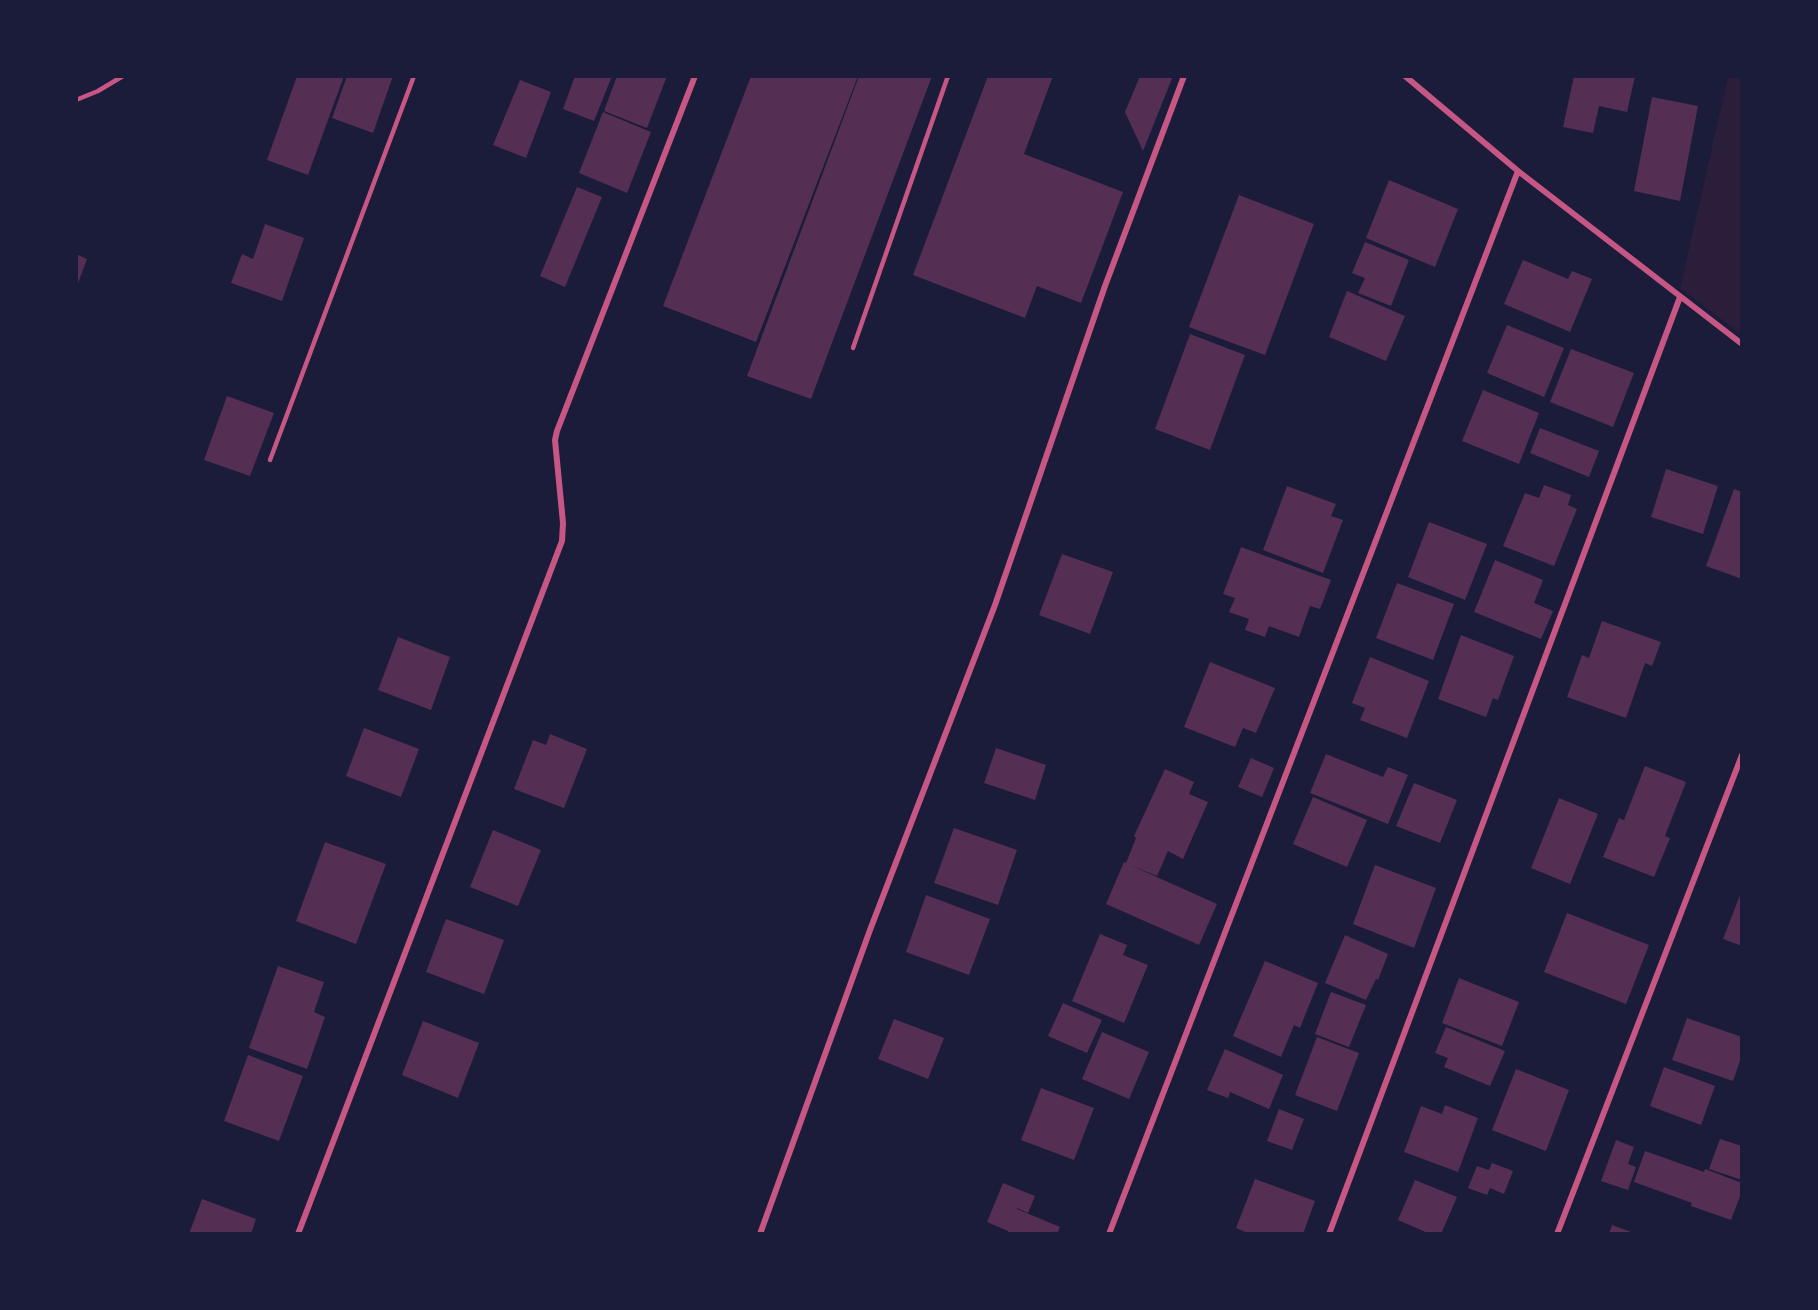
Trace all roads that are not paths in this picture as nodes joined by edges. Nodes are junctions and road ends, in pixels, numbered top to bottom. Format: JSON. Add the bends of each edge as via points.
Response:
{"nodes":[{"id":1,"x":123,"y":76,"type":"edge"},
{"id":2,"x":414,"y":76,"type":"edge"},
{"id":3,"x":695,"y":76,"type":"edge"},
{"id":4,"x":948,"y":76,"type":"edge"},
{"id":5,"x":1184,"y":76,"type":"edge"},
{"id":6,"x":1405,"y":76,"type":"edge"},
{"id":7,"x":76,"y":100,"type":"edge"},
{"id":8,"x":1518,"y":171,"type":"junction"},
{"id":9,"x":1680,"y":297,"type":"junction"},
{"id":10,"x":1742,"y":344,"type":"edge"},
{"id":11,"x":853,"y":348,"type":"dead end"},
{"id":12,"x":270,"y":460,"type":"dead end"},
{"id":13,"x":1742,"y":754,"type":"edge"},
{"id":14,"x":298,"y":1233,"type":"edge"},
{"id":15,"x":760,"y":1233,"type":"edge"},
{"id":16,"x":1109,"y":1233,"type":"edge"},
{"id":17,"x":1329,"y":1233,"type":"edge"},
{"id":18,"x":1557,"y":1233,"type":"edge"}],
"edges":[{"from":1,"to":7,"type":"lane"},
{"from":2,"to":12,"type":"lane"},
{"from":3,"to":14,"type":"street","via":[[556,431],[562,542]]},
{"from":4,"to":11,"type":"lane"},
{"from":5,"to":15,"type":"street","via":[[1105,286],[995,605],[870,930]]},
{"from":6,"to":8,"type":"street"},
{"from":8,"to":9,"type":"street"},
{"from":8,"to":16,"type":"street"},
{"from":9,"to":10,"type":"street"},
{"from":9,"to":17,"type":"street"},
{"from":13,"to":18,"type":"street"}]}
